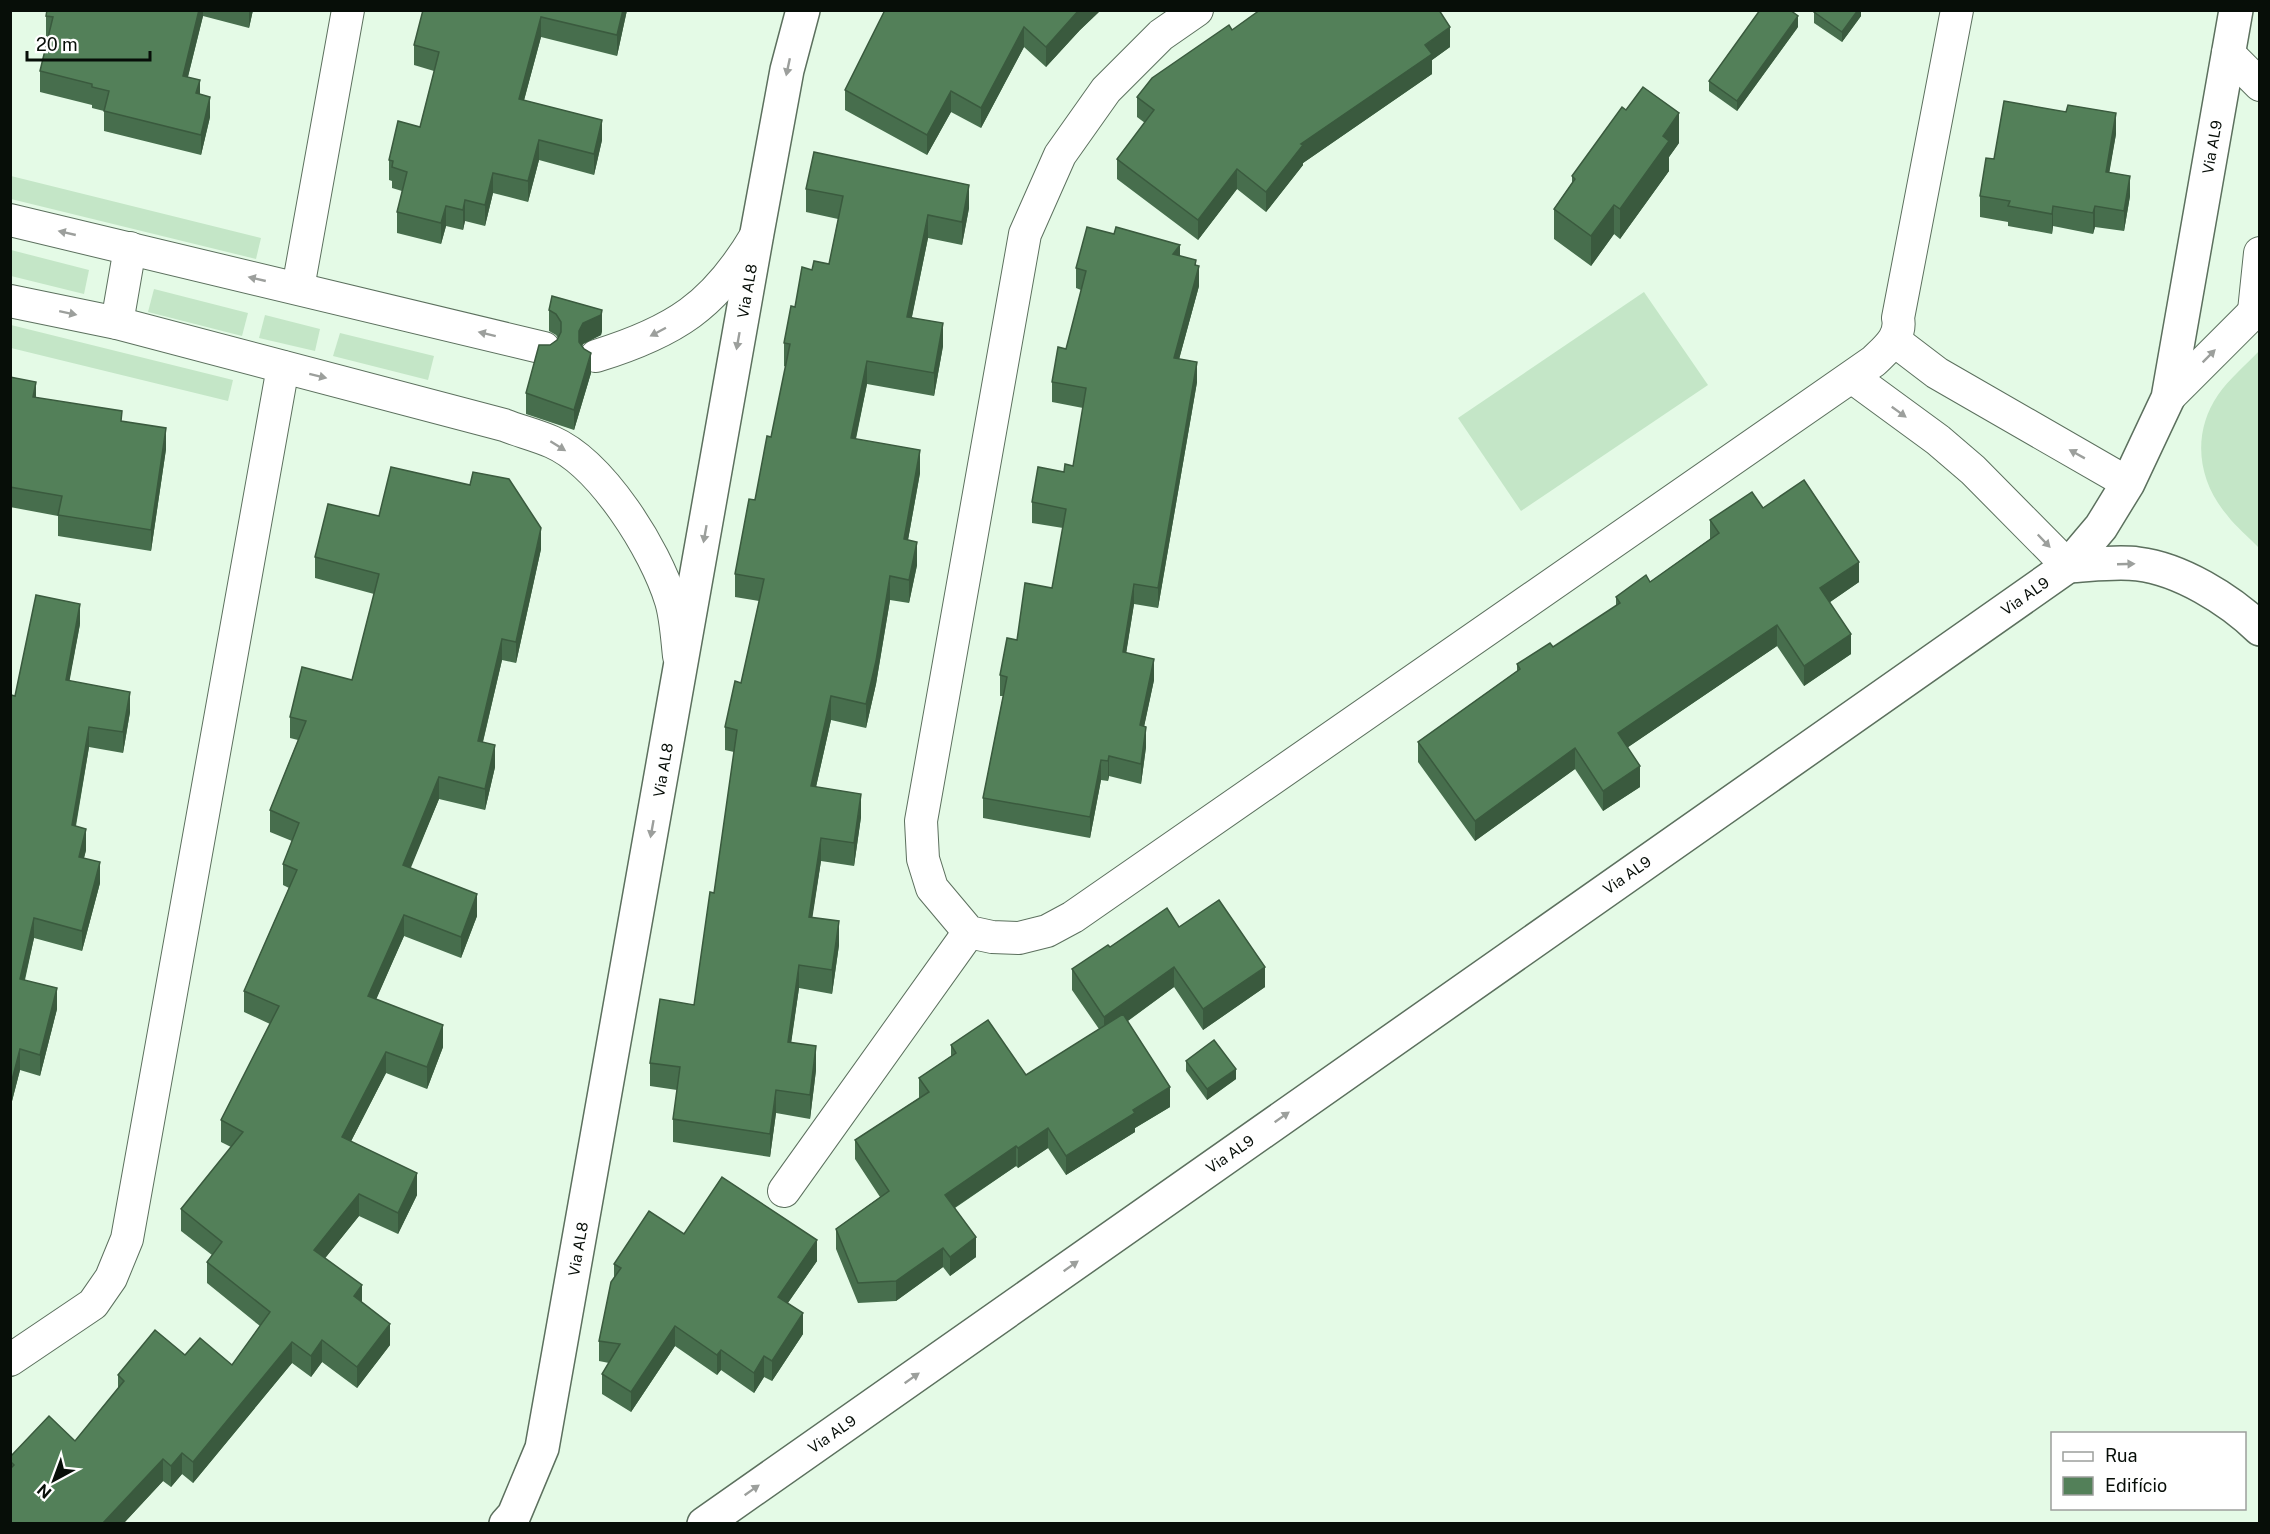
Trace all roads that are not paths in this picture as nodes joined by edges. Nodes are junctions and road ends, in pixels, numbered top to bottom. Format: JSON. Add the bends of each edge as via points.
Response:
{"nodes":[{"id":1,"x":348,"y":10,"type":"edge"},
{"id":2,"x":803,"y":10,"type":"edge"},
{"id":3,"x":1197,"y":10,"type":"edge"},
{"id":4,"x":1957,"y":10,"type":"edge"},
{"id":5,"x":2236,"y":10,"type":"edge"},
{"id":6,"x":2228,"y":53,"type":"junction"},
{"id":7,"x":2259,"y":86,"type":"edge"},
{"id":8,"x":10,"y":220,"type":"edge"},
{"id":9,"x":757,"y":233,"type":"junction"},
{"id":10,"x":130,"y":248,"type":"junction"},
{"id":11,"x":2259,"y":253,"type":"edge"},
{"id":12,"x":298,"y":288,"type":"junction"},
{"id":13,"x":10,"y":301,"type":"edge"},
{"id":14,"x":2257,"y":308,"type":"edge"},
{"id":15,"x":117,"y":323,"type":"junction"},
{"id":16,"x":1895,"y":341,"type":"junction"},
{"id":17,"x":544,"y":348,"type":"edge"},
{"id":18,"x":596,"y":356,"type":"dead end"},
{"id":19,"x":283,"y":367,"type":"junction"},
{"id":20,"x":1852,"y":377,"type":"junction"},
{"id":21,"x":2168,"y":398,"type":"junction"},
{"id":22,"x":2128,"y":483,"type":"junction"},
{"id":23,"x":2068,"y":566,"type":"junction"},
{"id":24,"x":2259,"y":629,"type":"edge"},
{"id":25,"x":681,"y":669,"type":"junction"},
{"id":26,"x":969,"y":932,"type":"junction"},
{"id":27,"x":784,"y":1191,"type":"dead end"},
{"id":28,"x":10,"y":1360,"type":"edge"},
{"id":29,"x":506,"y":1524,"type":"edge"},
{"id":30,"x":704,"y":1524,"type":"edge"}],
"edges":[{"from":1,"to":12,"type":"street"},
{"from":2,"to":9,"type":"street","name":"Via AL8","one_way":true,"via":[[787,70]]},
{"from":3,"to":26,"type":"street","via":[[1161,35],[1106,90],[1060,155],[1025,234],[921,821],[923,859],[932,888]]},
{"from":4,"to":16,"type":"street"},
{"from":5,"to":6,"type":"street","name":"Via AL9"},
{"from":6,"to":7,"type":"street"},
{"from":6,"to":21,"type":"street","name":"Via AL9"},
{"from":10,"to":8,"type":"street","one_way":true},
{"from":9,"to":18,"type":"street","one_way":true,"via":[[741,261],[701,306],[637,343]]},
{"from":9,"to":25,"type":"street","name":"Via AL8","one_way":true},
{"from":12,"to":10,"type":"street","one_way":true},
{"from":10,"to":15,"type":"street"},
{"from":11,"to":14,"type":"street"},
{"from":17,"to":12,"type":"street","one_way":true},
{"from":13,"to":15,"type":"street","one_way":true},
{"from":21,"to":14,"type":"street","one_way":true},
{"from":15,"to":19,"type":"street"},
{"from":16,"to":20,"type":"street"},
{"from":22,"to":16,"type":"street","one_way":true,"via":[[1937,373]]},
{"from":19,"to":25,"type":"street","one_way":true,"via":[[504,425],[553,442],[580,461],[626,513],[659,573],[671,603]]},
{"from":19,"to":28,"type":"street","via":[[127,1239],[111,1278],[93,1304]]},
{"from":20,"to":23,"type":"street","one_way":true,"via":[[1973,470]]},
{"from":20,"to":26,"type":"street","via":[[1072,917],[1047,931],[1019,938]]},
{"from":21,"to":22,"type":"street","name":"Via AL9"},
{"from":22,"to":23,"type":"street","name":"Via AL9","via":[[2101,527]]},
{"from":23,"to":24,"type":"street","one_way":true,"via":[[2138,564],[2185,577],[2244,614]]},
{"from":30,"to":23,"type":"street","name":"Via AL9","one_way":true},
{"from":25,"to":29,"type":"street","name":"Via AL8","one_way":true,"via":[[542,1448],[514,1515]]},
{"from":26,"to":27,"type":"street"}]}
